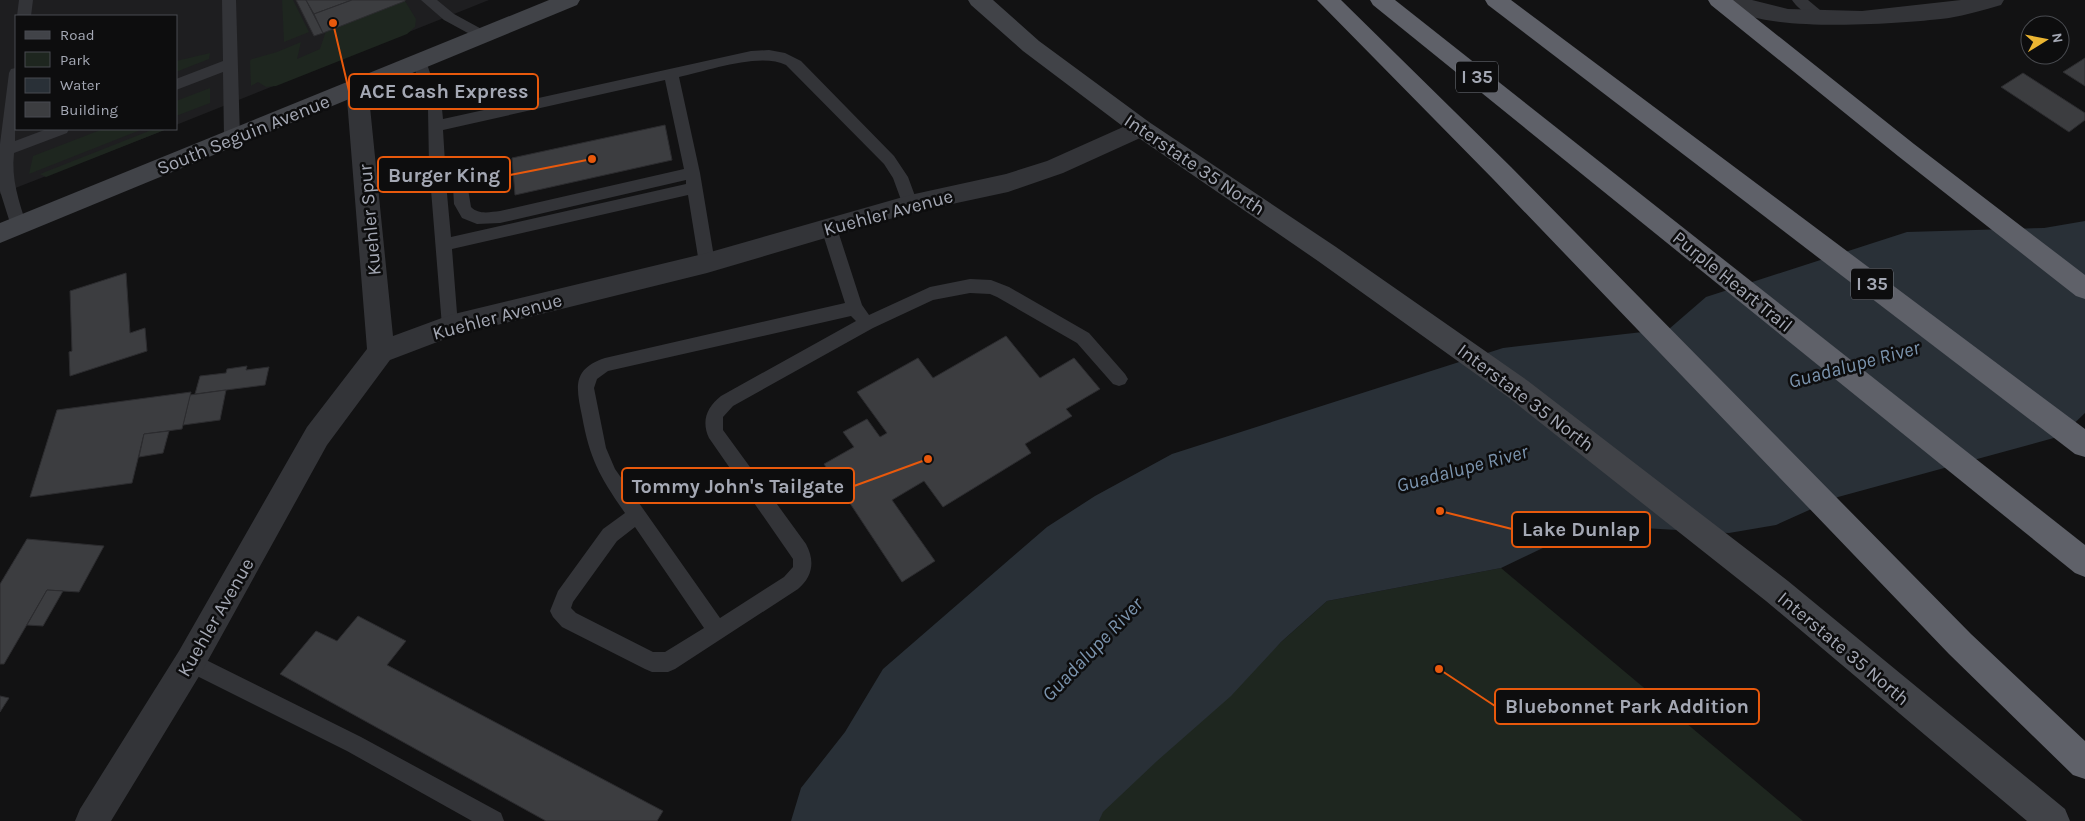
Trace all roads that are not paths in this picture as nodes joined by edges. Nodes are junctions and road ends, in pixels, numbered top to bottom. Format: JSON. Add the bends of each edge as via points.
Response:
{"nodes":[{"id":1,"x":26,"y":0,"type":"edge"},
{"id":2,"x":229,"y":0,"type":"edge"},
{"id":3,"x":428,"y":0,"type":"edge"},
{"id":4,"x":569,"y":0,"type":"edge"},
{"id":5,"x":979,"y":0,"type":"edge"},
{"id":6,"x":1328,"y":0,"type":"edge"},
{"id":7,"x":1382,"y":0,"type":"edge"},
{"id":8,"x":1496,"y":0,"type":"edge"},
{"id":9,"x":1719,"y":0,"type":"edge"},
{"id":10,"x":1734,"y":0,"type":"edge"},
{"id":11,"x":1799,"y":0,"type":"edge"},
{"id":12,"x":1994,"y":0,"type":"edge"},
{"id":13,"x":24,"y":15,"type":"edge"},
{"id":14,"x":1819,"y":15,"type":"junction"},
{"id":15,"x":482,"y":35,"type":"junction"},
{"id":16,"x":419,"y":61,"type":"junction"},
{"id":17,"x":230,"y":64,"type":"junction"},
{"id":18,"x":671,"y":74,"type":"junction"},
{"id":19,"x":15,"y":81,"type":"edge"},
{"id":20,"x":178,"y":84,"type":"edge"},
{"id":21,"x":357,"y":87,"type":"junction"},
{"id":22,"x":436,"y":126,"type":"junction"},
{"id":23,"x":1141,"y":128,"type":"junction"},
{"id":24,"x":59,"y":130,"type":"edge"},
{"id":25,"x":232,"y":138,"type":"junction"},
{"id":26,"x":6,"y":150,"type":"junction"},
{"id":27,"x":437,"y":165,"type":"junction"},
{"id":28,"x":693,"y":180,"type":"junction"},
{"id":29,"x":910,"y":204,"type":"junction"},
{"id":30,"x":829,"y":228,"type":"junction"},
{"id":31,"x":9,"y":229,"type":"edge"},
{"id":32,"x":444,"y":245,"type":"junction"},
{"id":33,"x":707,"y":263,"type":"junction"},
{"id":34,"x":2085,"y":289,"type":"edge"},
{"id":35,"x":855,"y":308,"type":"junction"},
{"id":36,"x":866,"y":323,"type":"junction"},
{"id":37,"x":450,"y":326,"type":"junction"},
{"id":38,"x":381,"y":352,"type":"junction"},
{"id":39,"x":1119,"y":379,"type":"dead end"},
{"id":40,"x":2085,"y":445,"type":"edge"},
{"id":41,"x":636,"y":515,"type":"junction"},
{"id":42,"x":2085,"y":562,"type":"edge"},
{"id":43,"x":718,"y":631,"type":"junction"},
{"id":44,"x":190,"y":662,"type":"junction"},
{"id":45,"x":2085,"y":763,"type":"edge"},
{"id":46,"x":92,"y":821,"type":"edge"},
{"id":47,"x":493,"y":821,"type":"edge"},
{"id":48,"x":2053,"y":821,"type":"edge"}],
"edges":[{"from":1,"to":13,"type":"lane"},
{"from":2,"to":17,"type":"lane"},
{"from":3,"to":15,"type":"lane","via":[[449,17]]},
{"from":4,"to":15,"type":"main road","name":"South Seguin Avenue"},
{"from":5,"to":23,"type":"main road","name":"Interstate 35 North","via":[[1032,46]]},
{"from":6,"to":45,"type":"highway","via":[[1502,173],[1960,644]]},
{"from":7,"to":42,"type":"highway","name":"Purple Heart Trail","number":"I 35"},
{"from":8,"to":40,"type":"highway","number":"I 35"},
{"from":9,"to":34,"type":"highway"},
{"from":10,"to":14,"type":"street","via":[[1751,8],[1788,16]]},
{"from":11,"to":14,"type":"lane"},
{"from":12,"to":14,"type":"street","via":[[1912,14],[1862,18]]},
{"from":15,"to":16,"type":"main road","name":"South Seguin Avenue"},
{"from":16,"to":21,"type":"main road","name":"South Seguin Avenue"},
{"from":16,"to":22,"type":"lane","via":[[433,100]]},
{"from":17,"to":20,"type":"lane"},
{"from":17,"to":25,"type":"lane"},
{"from":18,"to":22,"type":"lane"},
{"from":18,"to":28,"type":"lane"},
{"from":18,"to":29,"type":"lane","via":[[760,55],[776,56],[796,64],[889,160],[900,177]]},
{"from":19,"to":26,"type":"lane"},
{"from":21,"to":25,"type":"main road","name":"South Seguin Avenue"},
{"from":21,"to":38,"type":"street","name":"Kuehler Spur"},
{"from":22,"to":27,"type":"lane"},
{"from":23,"to":29,"type":"street","name":"Kuehler Avenue","via":[[1055,167],[1008,183]]},
{"from":23,"to":48,"type":"main road","name":"Interstate 35 North","via":[[1518,389],[1776,591]]},
{"from":24,"to":26,"type":"lane"},
{"from":25,"to":31,"type":"main road","name":"South Seguin Avenue"},
{"from":26,"to":31,"type":"lane"},
{"from":27,"to":28,"type":"lane","via":[[459,184],[467,214],[481,219]]},
{"from":27,"to":32,"type":"lane"},
{"from":28,"to":32,"type":"lane"},
{"from":28,"to":33,"type":"lane"},
{"from":29,"to":30,"type":"street","name":"Kuehler Avenue"},
{"from":30,"to":33,"type":"street","name":"Kuehler Avenue"},
{"from":30,"to":35,"type":"lane"},
{"from":32,"to":37,"type":"lane"},
{"from":33,"to":37,"type":"street","name":"Kuehler Avenue"},
{"from":35,"to":36,"type":"lane"},
{"from":35,"to":41,"type":"lane","via":[[605,365],[591,374],[585,388],[597,448],[608,474]]},
{"from":36,"to":39,"type":"lane","via":[[930,294],[970,286],[991,287],[1083,338]]},
{"from":36,"to":43,"type":"lane","via":[[727,401],[715,412],[715,433],[804,560],[796,578]]},
{"from":37,"to":38,"type":"street","name":"Kuehler Avenue"},
{"from":38,"to":44,"type":"street","name":"Kuehler Avenue","via":[[317,436]]},
{"from":41,"to":43,"type":"lane"},
{"from":41,"to":43,"type":"lane","via":[[610,535],[565,597],[560,610],[564,616],[652,662],[675,659]]},
{"from":44,"to":46,"type":"street","name":"Kuehler Avenue"},
{"from":44,"to":47,"type":"lane","via":[[354,744]]}]}
